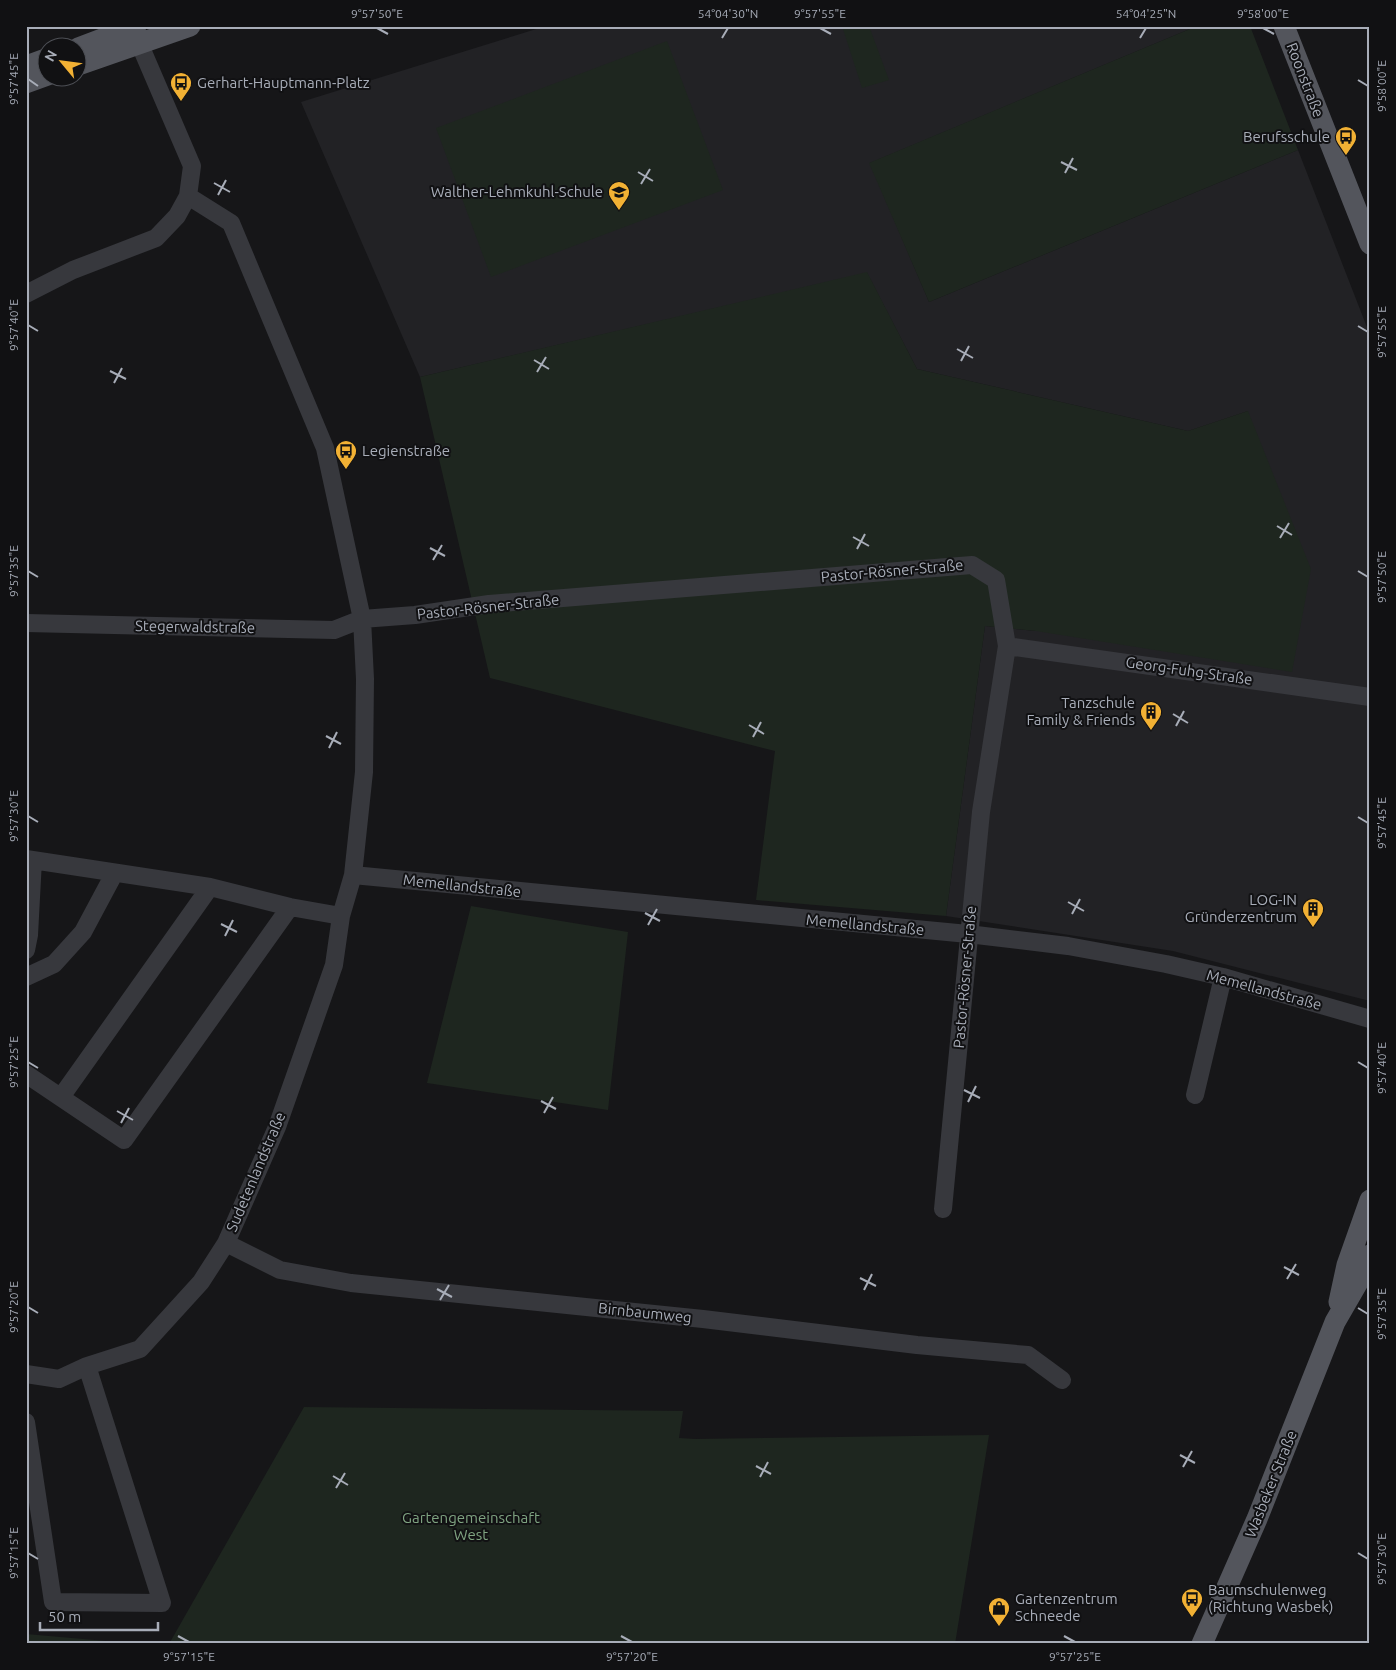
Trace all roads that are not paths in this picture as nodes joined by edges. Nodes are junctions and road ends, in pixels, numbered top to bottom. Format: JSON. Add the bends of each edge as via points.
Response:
{"nodes":[{"id":1,"x":190,"y":26,"type":"edge"},
{"id":2,"x":1284,"y":26,"type":"edge"},
{"id":3,"x":136,"y":32,"type":"edge"},
{"id":4,"x":88,"y":45,"type":"edge"},
{"id":5,"x":88,"y":59,"type":"edge"},
{"id":6,"x":38,"y":62,"type":"edge"},
{"id":7,"x":26,"y":66,"type":"edge"},
{"id":8,"x":38,"y":79,"type":"edge"},
{"id":9,"x":26,"y":83,"type":"edge"},
{"id":10,"x":188,"y":196,"type":"junction"},
{"id":11,"x":1370,"y":244,"type":"edge"},
{"id":12,"x":26,"y":294,"type":"edge"},
{"id":13,"x":362,"y":619,"type":"junction"},
{"id":14,"x":26,"y":623,"type":"edge"},
{"id":15,"x":1007,"y":646,"type":"junction"},
{"id":16,"x":1370,"y":697,"type":"edge"},
{"id":17,"x":30,"y":860,"type":"edge"},
{"id":18,"x":114,"y":874,"type":"junction"},
{"id":19,"x":353,"y":875,"type":"junction"},
{"id":20,"x":210,"y":887,"type":"junction"},
{"id":21,"x":290,"y":908,"type":"junction"},
{"id":22,"x":341,"y":916,"type":"junction"},
{"id":23,"x":968,"y":934,"type":"junction"},
{"id":24,"x":26,"y":950,"type":"edge"},
{"id":25,"x":26,"y":977,"type":"edge"},
{"id":26,"x":1223,"y":977,"type":"junction"},
{"id":27,"x":1370,"y":1019,"type":"edge"},
{"id":28,"x":26,"y":1074,"type":"edge"},
{"id":29,"x":1195,"y":1096,"type":"dead end"},
{"id":30,"x":61,"y":1097,"type":"junction"},
{"id":31,"x":1370,"y":1200,"type":"edge"},
{"id":32,"x":943,"y":1208,"type":"dead end"},
{"id":33,"x":226,"y":1243,"type":"junction"},
{"id":34,"x":1370,"y":1255,"type":"edge"},
{"id":35,"x":1335,"y":1322,"type":"junction"},
{"id":36,"x":87,"y":1366,"type":"junction"},
{"id":37,"x":26,"y":1374,"type":"edge"},
{"id":38,"x":1062,"y":1380,"type":"dead end"},
{"id":39,"x":26,"y":1422,"type":"edge"},
{"id":40,"x":1202,"y":1644,"type":"edge"}],
"edges":[{"from":1,"to":3,"type":"main road"},
{"from":2,"to":11,"type":"main road","name":"Roonstraße"},
{"from":3,"to":4,"type":"main road"},
{"from":3,"to":5,"type":"main road"},
{"from":3,"to":10,"type":"street","via":[[192,166]]},
{"from":6,"to":7,"type":"main road"},
{"from":8,"to":9,"type":"main road"},
{"from":10,"to":12,"type":"street","via":[[177,216],[156,238],[73,270]]},
{"from":10,"to":13,"type":"street","via":[[231,223],[326,448]]},
{"from":13,"to":14,"type":"street","name":"Stegerwaldstraße","via":[[334,630]]},
{"from":13,"to":15,"type":"street","name":"Pastor-Rösner-Straße","via":[[489,604],[972,565],[996,580]]},
{"from":13,"to":19,"type":"street","via":[[364,772]]},
{"from":15,"to":16,"type":"street","name":"Georg-Fuhg-Straße"},
{"from":15,"to":23,"type":"street","name":"Pastor-Rösner-Straße","via":[[981,812]]},
{"from":17,"to":18,"type":"street"},
{"from":17,"to":24,"type":"street"},
{"from":18,"to":20,"type":"street"},
{"from":18,"to":25,"type":"street","via":[[82,932],[54,964]]},
{"from":19,"to":22,"type":"street","name":"Sudetenlandstraße"},
{"from":19,"to":23,"type":"street","name":"Memellandstraße"},
{"from":20,"to":21,"type":"street"},
{"from":20,"to":30,"type":"street"},
{"from":21,"to":22,"type":"street"},
{"from":21,"to":30,"type":"street","via":[[124,1140]]},
{"from":22,"to":33,"type":"street","name":"Sudetenlandstraße","via":[[334,965],[277,1127]]},
{"from":23,"to":26,"type":"street","name":"Memellandstraße","via":[[1068,946]]},
{"from":23,"to":32,"type":"street","name":"Pastor-Rösner-Straße"},
{"from":26,"to":27,"type":"street","name":"Memellandstraße"},
{"from":26,"to":29,"type":"street"},
{"from":28,"to":30,"type":"street"},
{"from":31,"to":35,"type":"main road","name":"Wasbeker Straße","via":[[1347,1265]]},
{"from":33,"to":36,"type":"street","name":"Sudetenlandstraße","via":[[201,1282],[140,1349]]},
{"from":33,"to":38,"type":"street","name":"Birnbaumweg","via":[[280,1270],[351,1283],[703,1319],[917,1346],[1028,1355]]},
{"from":34,"to":35,"type":"main road","name":"Wasbeker Straße","via":[[1365,1270]]},
{"from":35,"to":40,"type":"main road","name":"Wasbeker Straße","via":[[1257,1519]]},
{"from":36,"to":37,"type":"street","name":"Sudetenlandstraße","via":[[58,1379]]},
{"from":36,"to":39,"type":"street","via":[[162,1603],[53,1602]]}]}
